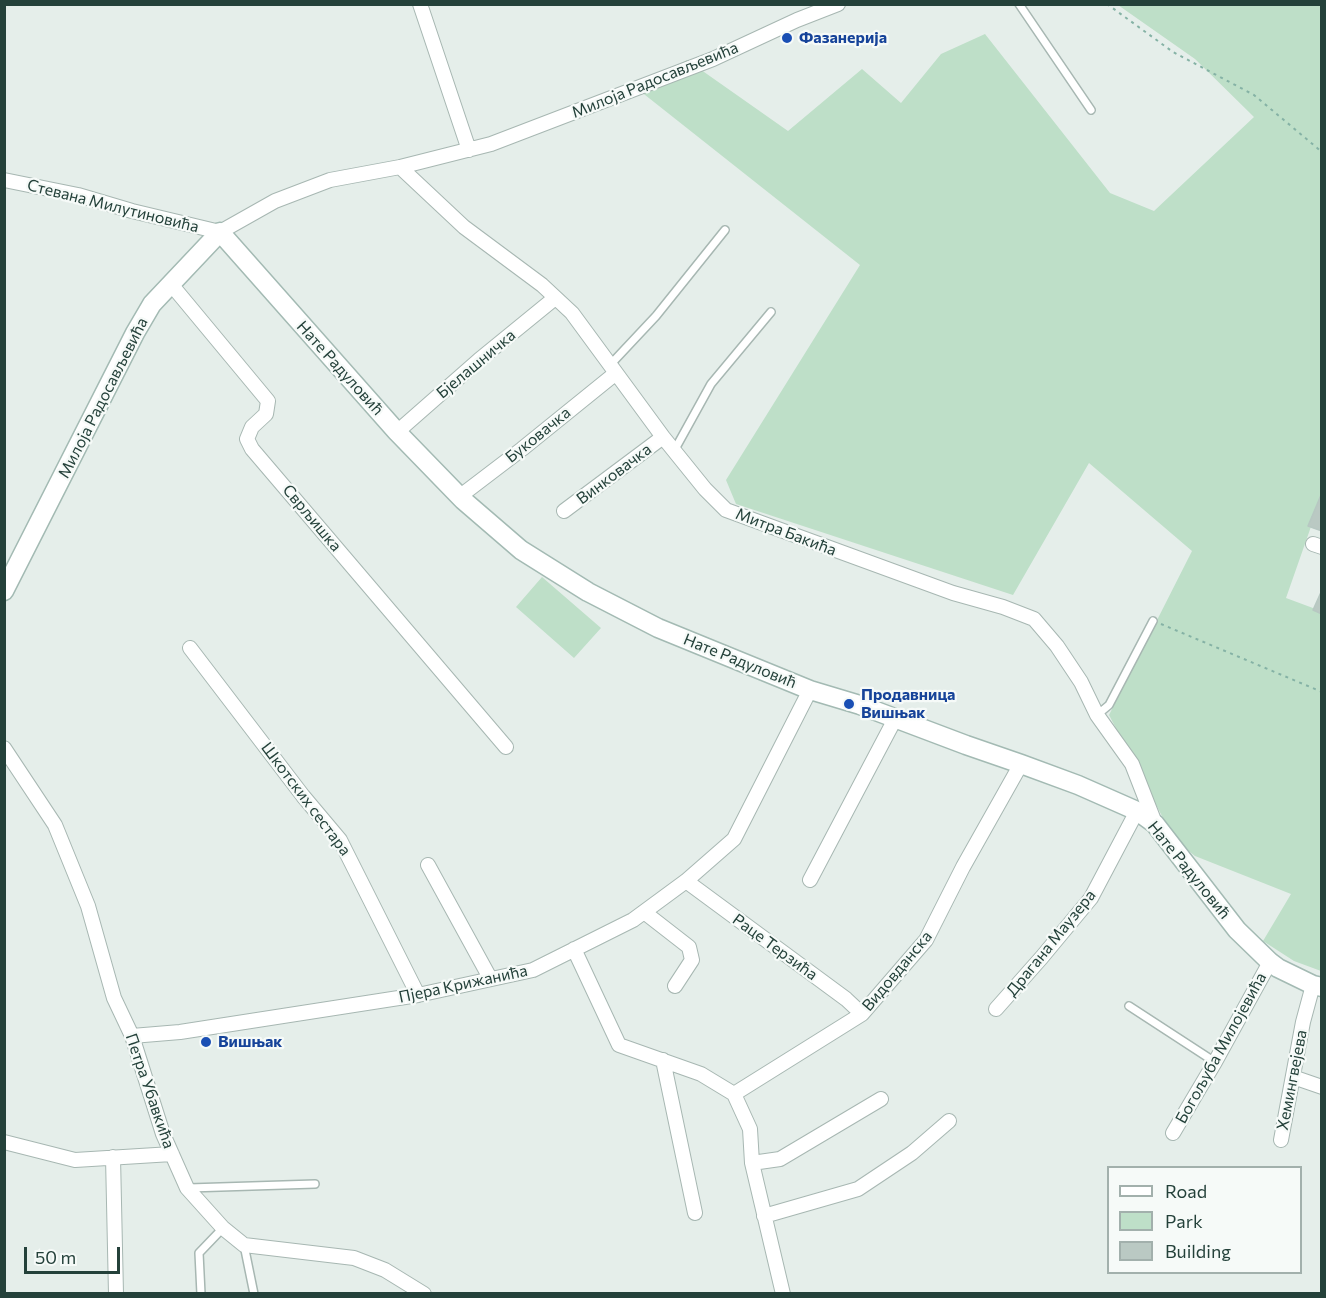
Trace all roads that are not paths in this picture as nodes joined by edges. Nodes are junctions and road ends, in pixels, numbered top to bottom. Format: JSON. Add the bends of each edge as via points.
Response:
{"nodes":[{"id":1,"x":420,"y":4,"type":"edge"},
{"id":2,"x":838,"y":4,"type":"edge"},
{"id":3,"x":1019,"y":4,"type":"edge"},
{"id":4,"x":1091,"y":110,"type":"dead end"},
{"id":5,"x":469,"y":150,"type":"junction"},
{"id":6,"x":400,"y":167,"type":"junction"},
{"id":7,"x":4,"y":180,"type":"edge"},
{"id":8,"x":725,"y":231,"type":"dead end"},
{"id":9,"x":220,"y":232,"type":"junction"},
{"id":10,"x":170,"y":283,"type":"junction"},
{"id":11,"x":555,"y":298,"type":"junction"},
{"id":12,"x":771,"y":312,"type":"dead end"},
{"id":13,"x":613,"y":369,"type":"junction"},
{"id":14,"x":397,"y":432,"type":"junction"},
{"id":15,"x":663,"y":437,"type":"junction"},
{"id":16,"x":674,"y":451,"type":"junction"},
{"id":17,"x":459,"y":496,"type":"junction"},
{"id":18,"x":564,"y":511,"type":"dead end"},
{"id":19,"x":7,"y":578,"type":"edge"},
{"id":20,"x":1153,"y":621,"type":"road end"},
{"id":21,"x":190,"y":648,"type":"dead end"},
{"id":22,"x":810,"y":690,"type":"junction"},
{"id":23,"x":1097,"y":715,"type":"junction"},
{"id":24,"x":895,"y":718,"type":"junction"},
{"id":25,"x":506,"y":747,"type":"dead end"},
{"id":26,"x":4,"y":748,"type":"edge"},
{"id":27,"x":1021,"y":764,"type":"junction"},
{"id":28,"x":1137,"y":810,"type":"junction"},
{"id":29,"x":1155,"y":824,"type":"junction"},
{"id":30,"x":428,"y":865,"type":"dead end"},
{"id":31,"x":810,"y":880,"type":"dead end"},
{"id":32,"x":686,"y":881,"type":"junction"},
{"id":33,"x":644,"y":912,"type":"junction"},
{"id":34,"x":574,"y":949,"type":"junction"},
{"id":35,"x":1270,"y":962,"type":"junction"},
{"id":36,"x":490,"y":978,"type":"junction"},
{"id":37,"x":675,"y":986,"type":"dead end"},
{"id":38,"x":1317,"y":986,"type":"edge"},
{"id":39,"x":418,"y":995,"type":"junction"},
{"id":40,"x":1129,"y":1005,"type":"dead end"},
{"id":41,"x":996,"y":1009,"type":"dead end"},
{"id":42,"x":862,"y":1014,"type":"junction"},
{"id":43,"x":132,"y":1036,"type":"junction"},
{"id":44,"x":663,"y":1060,"type":"junction"},
{"id":45,"x":1215,"y":1062,"type":"junction"},
{"id":46,"x":1293,"y":1077,"type":"junction"},
{"id":47,"x":1322,"y":1087,"type":"edge"},
{"id":48,"x":734,"y":1094,"type":"junction"},
{"id":49,"x":881,"y":1099,"type":"dead end"},
{"id":50,"x":949,"y":1121,"type":"dead end"},
{"id":51,"x":1173,"y":1133,"type":"dead end"},
{"id":52,"x":1281,"y":1140,"type":"dead end"},
{"id":53,"x":4,"y":1142,"type":"edge"},
{"id":54,"x":172,"y":1154,"type":"junction"},
{"id":55,"x":113,"y":1157,"type":"junction"},
{"id":56,"x":752,"y":1163,"type":"junction"},
{"id":57,"x":315,"y":1184,"type":"dead end"},
{"id":58,"x":187,"y":1188,"type":"junction"},
{"id":59,"x":695,"y":1213,"type":"dead end"},
{"id":60,"x":764,"y":1216,"type":"junction"},
{"id":61,"x":223,"y":1228,"type":"junction"},
{"id":62,"x":244,"y":1245,"type":"junction"},
{"id":63,"x":116,"y":1293,"type":"edge"},
{"id":64,"x":201,"y":1293,"type":"edge"},
{"id":65,"x":254,"y":1293,"type":"edge"},
{"id":66,"x":424,"y":1293,"type":"edge"},
{"id":67,"x":783,"y":1293,"type":"edge"}],
"edges":[{"from":1,"to":5,"type":"street"},
{"from":2,"to":5,"type":"street","name":"Милоја Радосављевића","via":[[713,59]]},
{"from":3,"to":4,"type":"lane"},
{"from":5,"to":6,"type":"street","name":"Милоја Радосављевића"},
{"from":6,"to":9,"type":"street","name":"Милоја Радосављевића","via":[[330,180],[274,201]]},
{"from":6,"to":11,"type":"street","name":"Митра Бакића","via":[[464,226]]},
{"from":7,"to":9,"type":"street","name":"Стевана Милутиновића"},
{"from":8,"to":13,"type":"lane"},
{"from":9,"to":10,"type":"street","name":"Милоја Радосављевића"},
{"from":9,"to":14,"type":"street","name":"Нате Радуловић"},
{"from":10,"to":19,"type":"street","name":"Милоја Радосављевића","via":[[135,333]]},
{"from":10,"to":25,"type":"street","name":"Сврљишка","via":[[268,401],[266,414],[252,427],[248,439],[252,449]]},
{"from":11,"to":13,"type":"street","name":"Митра Бакића","via":[[572,313]]},
{"from":11,"to":14,"type":"street","name":"Бјелашничка"},
{"from":12,"to":16,"type":"lane","via":[[711,384]]},
{"from":13,"to":15,"type":"street","name":"Митра Бакића"},
{"from":13,"to":17,"type":"street","name":"Буковачка","via":[[522,449]]},
{"from":14,"to":17,"type":"street","name":"Нате Радуловић"},
{"from":15,"to":16,"type":"street","name":"Митра Бакића"},
{"from":15,"to":18,"type":"street","name":"Винковачка"},
{"from":16,"to":23,"type":"street","name":"Митра Бакића","via":[[726,510],[1034,619],[1075,673]]},
{"from":17,"to":22,"type":"street","name":"Нате Радуловић","via":[[521,550],[588,592],[658,628]]},
{"from":20,"to":23,"type":"lane","via":[[1109,705]]},
{"from":21,"to":39,"type":"street","name":"Шкотских сестара","via":[[340,840]]},
{"from":22,"to":24,"type":"street","name":"Нате Радуловић"},
{"from":22,"to":32,"type":"street","name":"Пјера Крижанића","via":[[734,839]]},
{"from":23,"to":29,"type":"street","name":"Митра Бакића","via":[[1132,764]]},
{"from":24,"to":27,"type":"street","name":"Нате Радуловић"},
{"from":24,"to":31,"type":"street"},
{"from":26,"to":43,"type":"street","name":"Петра Убавкића","via":[[55,825],[88,906],[114,998]]},
{"from":27,"to":28,"type":"street","name":"Нате Радуловић"},
{"from":27,"to":42,"type":"street","name":"Видовданска","via":[[926,940]]},
{"from":28,"to":29,"type":"street","name":"Нате Радуловић"},
{"from":28,"to":41,"type":"street","name":"Драгана Маузера","via":[[1091,898]]},
{"from":29,"to":35,"type":"street","name":"Нате Радуловић","via":[[1237,930]]},
{"from":30,"to":36,"type":"street"},
{"from":32,"to":33,"type":"street","name":"Пјера Крижанића"},
{"from":32,"to":42,"type":"street","name":"Раце Терзића"},
{"from":33,"to":34,"type":"street","name":"Пјера Крижанића"},
{"from":33,"to":37,"type":"street","via":[[689,947],[692,960]]},
{"from":34,"to":36,"type":"street","name":"Пјера Крижанића","via":[[533,970]]},
{"from":34,"to":44,"type":"street","via":[[619,1045]]},
{"from":35,"to":38,"type":"street","name":"Нате Радуловић"},
{"from":35,"to":45,"type":"street","name":"Богољуба Милојевића"},
{"from":36,"to":39,"type":"street","name":"Пјера Крижанића"},
{"from":38,"to":46,"type":"street","name":"Хемингвејева"},
{"from":39,"to":43,"type":"street","name":"Пјера Крижанића"},
{"from":40,"to":45,"type":"lane"},
{"from":42,"to":48,"type":"street","name":"Видовданска"},
{"from":43,"to":54,"type":"street","name":"Петра Убавкића"},
{"from":44,"to":48,"type":"street","via":[[701,1074]]},
{"from":44,"to":59,"type":"street"},
{"from":45,"to":51,"type":"street","name":"Богољуба Милојевића"},
{"from":46,"to":47,"type":"street"},
{"from":46,"to":52,"type":"street","name":"Хемингвејева"},
{"from":48,"to":56,"type":"street","via":[[750,1129]]},
{"from":49,"to":56,"type":"street","via":[[780,1159]]},
{"from":50,"to":60,"type":"street","via":[[912,1154],[858,1189]]},
{"from":53,"to":55,"type":"street","via":[[75,1160]]},
{"from":54,"to":55,"type":"street"},
{"from":54,"to":58,"type":"street","name":"Петра Убавкића"},
{"from":55,"to":63,"type":"street"},
{"from":56,"to":60,"type":"street"},
{"from":57,"to":58,"type":"lane"},
{"from":58,"to":61,"type":"street","name":"Петра Убавкића"},
{"from":60,"to":67,"type":"street"},
{"from":61,"to":62,"type":"street","name":"Петра Убавкића"},
{"from":61,"to":64,"type":"lane","via":[[199,1253]]},
{"from":62,"to":65,"type":"lane"},
{"from":62,"to":66,"type":"street","via":[[354,1258],[385,1270]]}]}
